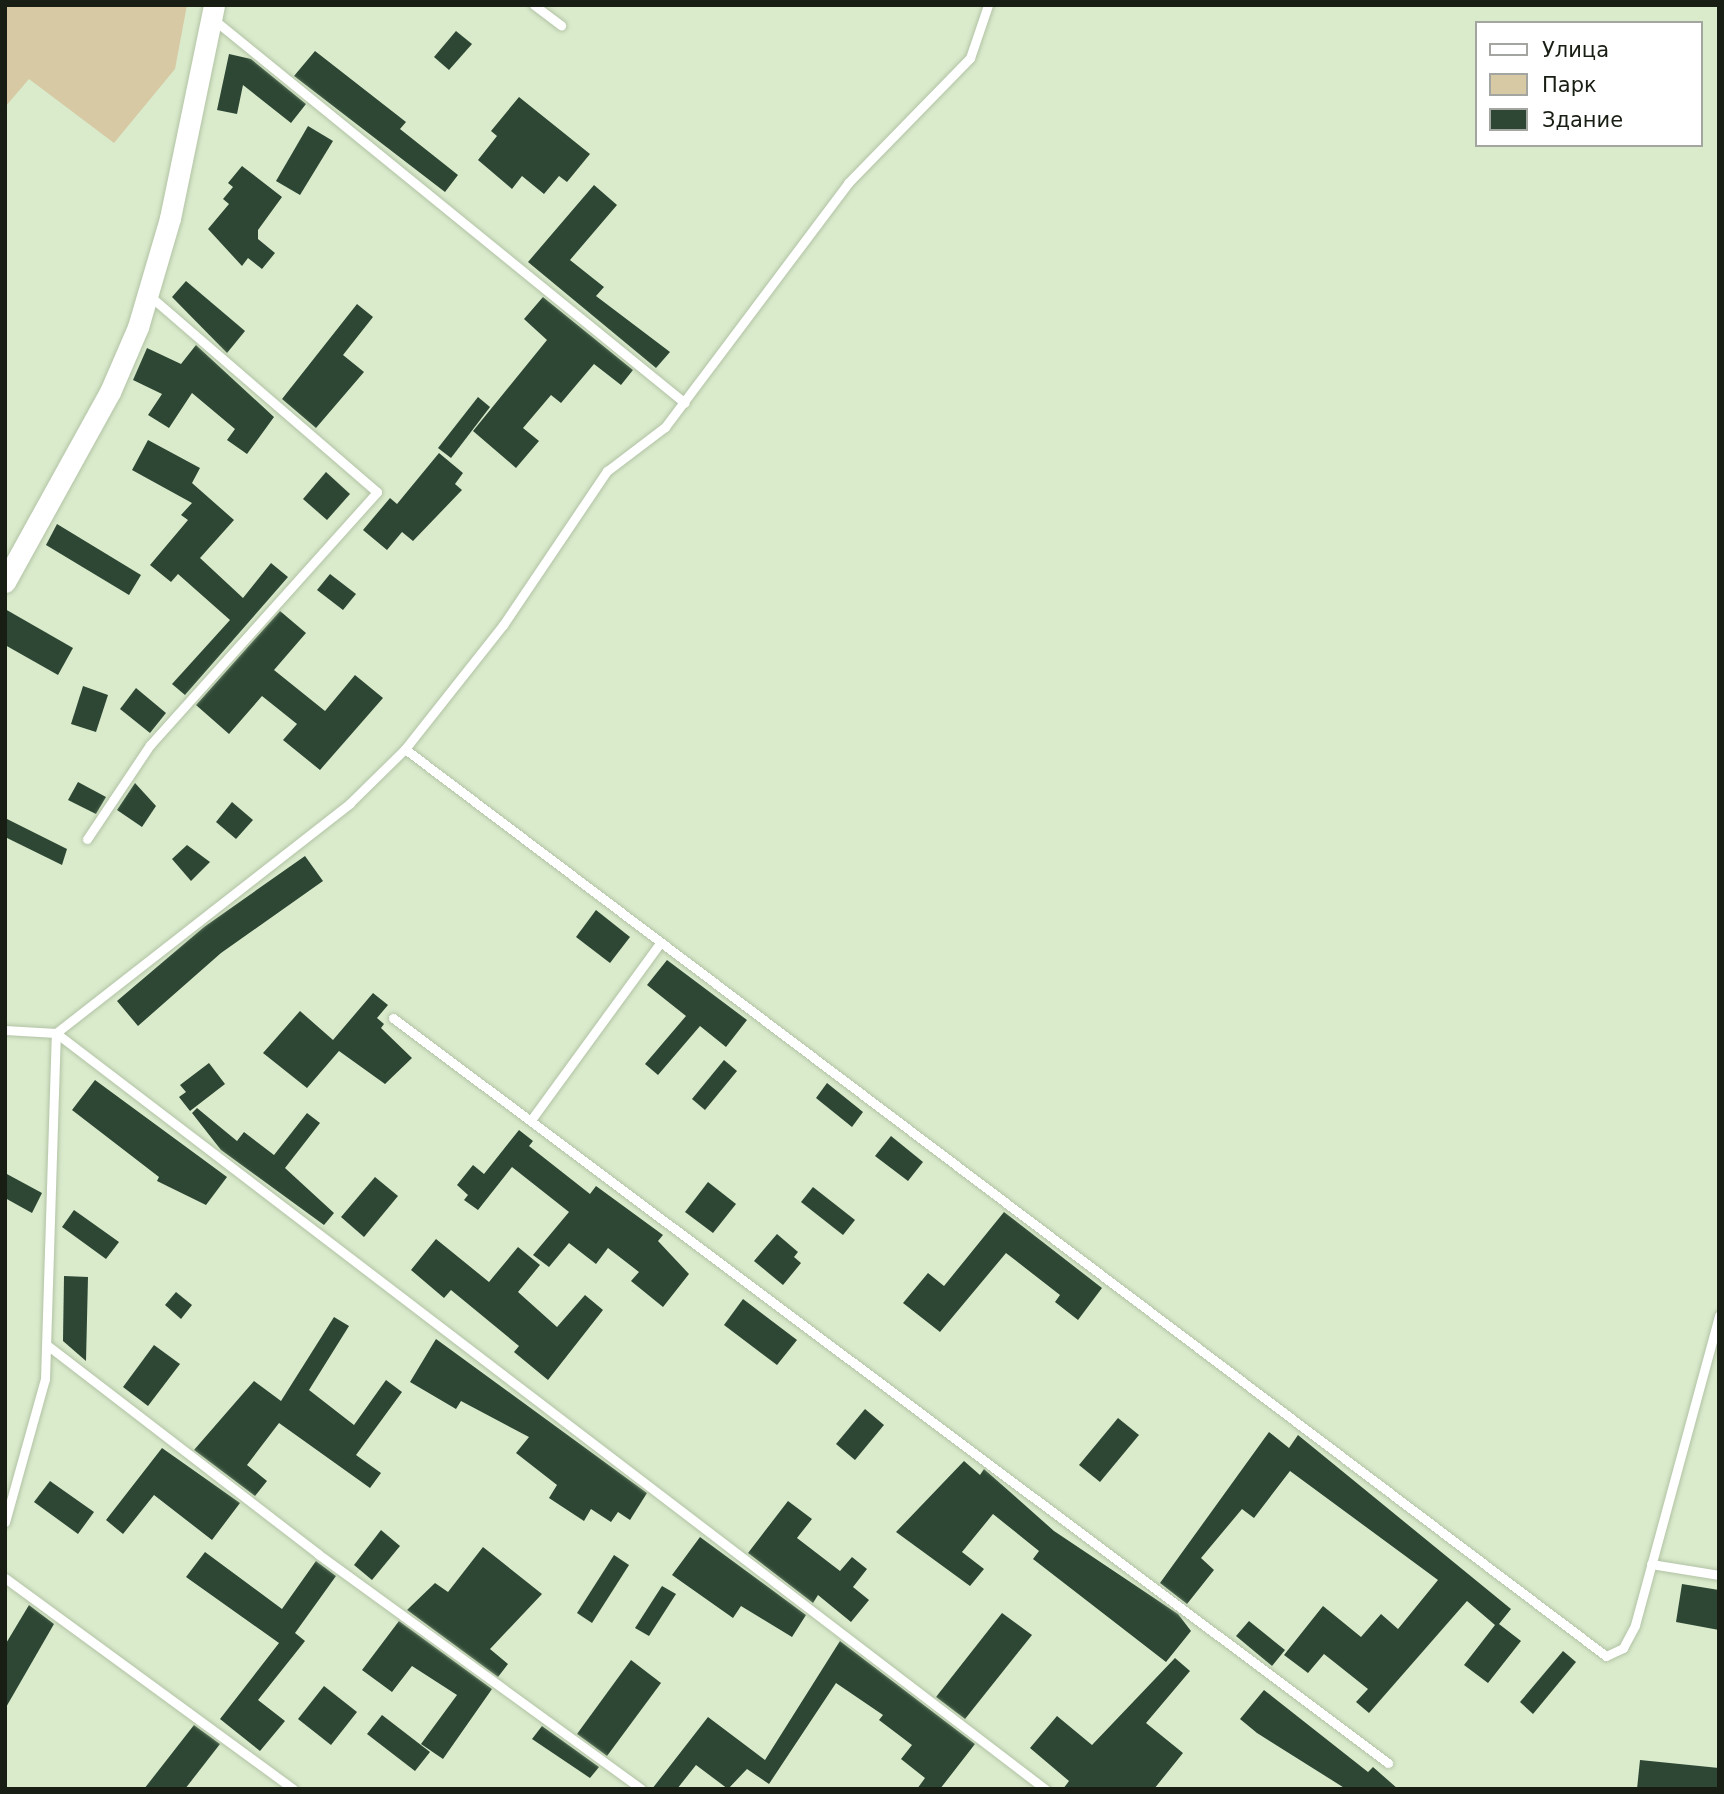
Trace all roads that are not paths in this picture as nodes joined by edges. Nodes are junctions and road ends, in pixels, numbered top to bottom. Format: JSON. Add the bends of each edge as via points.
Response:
{"nodes":[{"id":1,"x":534,"y":5,"type":"edge"},
{"id":2,"x":988,"y":5,"type":"edge"},
{"id":3,"x":213,"y":12,"type":"edge"},
{"id":4,"x":561,"y":25,"type":"dead end"},
{"id":5,"x":149,"y":295,"type":"junction"},
{"id":6,"x":685,"y":403,"type":"junction"},
{"id":7,"x":5,"y":582,"type":"edge"},
{"id":8,"x":405,"y":749,"type":"junction"},
{"id":9,"x":87,"y":839,"type":"dead end"},
{"id":10,"x":660,"y":943,"type":"junction"},
{"id":11,"x":393,"y":1018,"type":"dead end"},
{"id":12,"x":5,"y":1030,"type":"edge"},
{"id":13,"x":55,"y":1033,"type":"junction"},
{"id":14,"x":531,"y":1120,"type":"junction"},
{"id":15,"x":1719,"y":1315,"type":"edge"},
{"id":16,"x":1715,"y":1343,"type":"edge"},
{"id":17,"x":47,"y":1345,"type":"junction"},
{"id":18,"x":5,"y":1522,"type":"edge"},
{"id":19,"x":1651,"y":1564,"type":"junction"},
{"id":20,"x":1719,"y":1575,"type":"edge"},
{"id":21,"x":5,"y":1578,"type":"edge"},
{"id":22,"x":1388,"y":1763,"type":"dead end"},
{"id":23,"x":293,"y":1789,"type":"edge"},
{"id":24,"x":641,"y":1789,"type":"edge"},
{"id":25,"x":1045,"y":1789,"type":"edge"}],
"edges":[{"from":1,"to":4,"type":"lane"},
{"from":2,"to":6,"type":"lane","via":[[970,58],[848,183]]},
{"from":3,"to":5,"type":"street"},
{"from":3,"to":6,"type":"lane"},
{"from":5,"to":7,"type":"street","via":[[110,392]]},
{"from":5,"to":9,"type":"lane","via":[[377,492],[149,746]]},
{"from":6,"to":8,"type":"lane","via":[[665,427],[607,471],[503,625]]},
{"from":8,"to":10,"type":"lane"},
{"from":8,"to":13,"type":"lane","via":[[350,803]]},
{"from":10,"to":14,"type":"lane"},
{"from":10,"to":19,"type":"lane","via":[[1586,1645],[1606,1656],[1623,1648]]},
{"from":11,"to":14,"type":"lane"},
{"from":12,"to":13,"type":"lane"},
{"from":13,"to":17,"type":"lane"},
{"from":13,"to":25,"type":"lane"},
{"from":14,"to":22,"type":"lane"},
{"from":15,"to":16,"type":"lane"},
{"from":16,"to":19,"type":"lane"},
{"from":17,"to":18,"type":"lane","via":[[36,1417]]},
{"from":17,"to":24,"type":"lane","via":[[318,1554]]},
{"from":19,"to":20,"type":"lane"},
{"from":21,"to":23,"type":"lane"}]}
